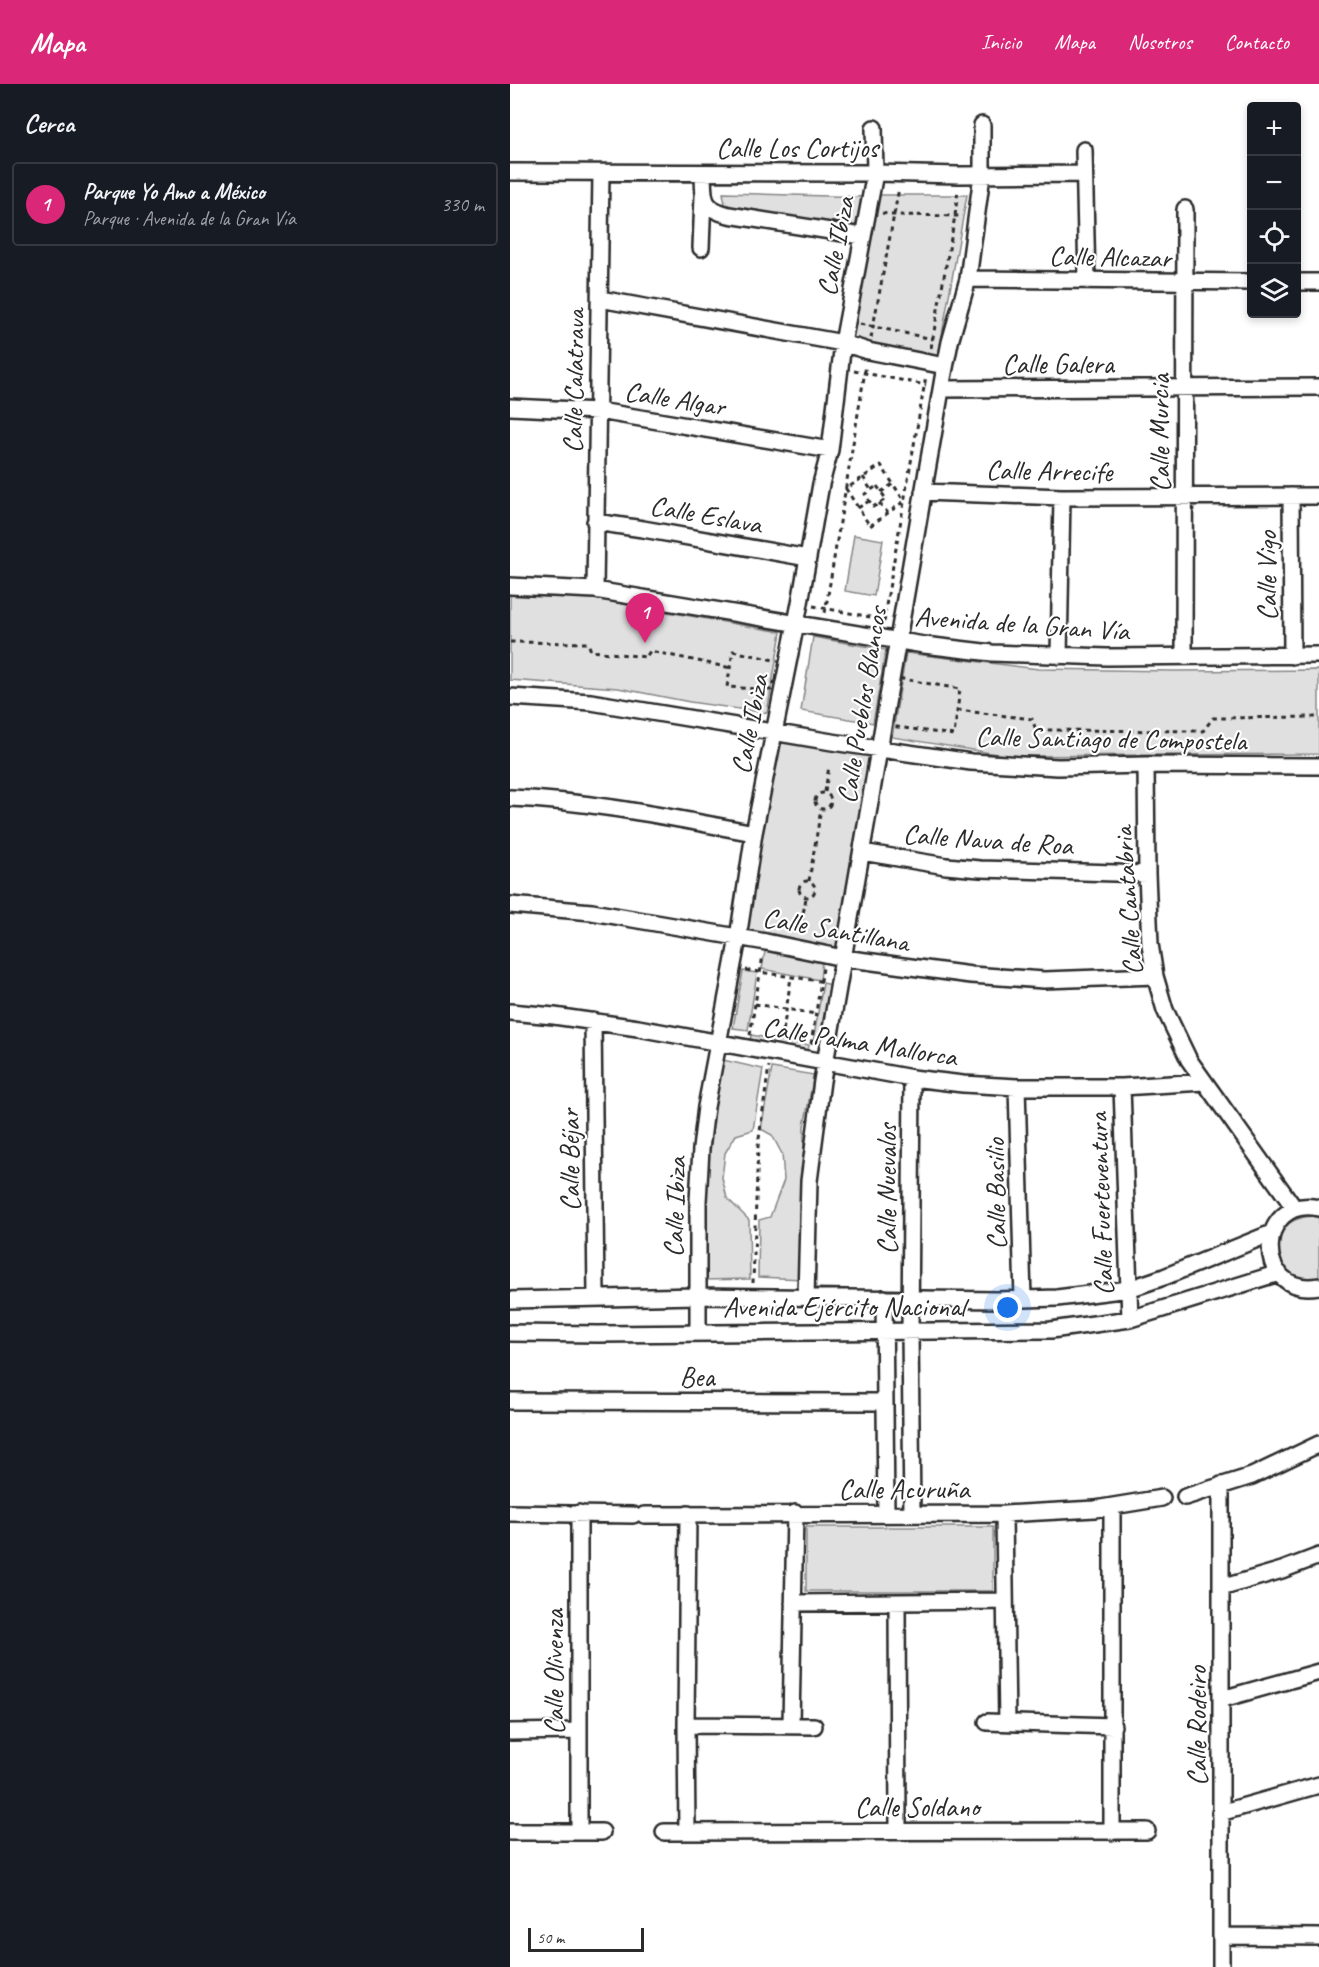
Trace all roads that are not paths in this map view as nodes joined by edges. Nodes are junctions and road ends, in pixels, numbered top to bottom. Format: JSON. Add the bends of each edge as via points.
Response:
{"nodes":[{"id":1,"x":982,"y":125,"type":"dead end"},
{"id":2,"x":874,"y":128,"type":"dead end"},
{"id":3,"x":1084,"y":150,"type":"dead end"},
{"id":4,"x":510,"y":172,"type":"edge"},
{"id":5,"x":601,"y":173,"type":"junction"},
{"id":6,"x":703,"y":173,"type":"junction"},
{"id":7,"x":875,"y":173,"type":"junction"},
{"id":8,"x":1084,"y":174,"type":"junction"},
{"id":9,"x":982,"y":175,"type":"junction"},
{"id":10,"x":704,"y":196,"type":"junction"},
{"id":11,"x":1185,"y":209,"type":"dead end"},
{"id":12,"x":862,"y":236,"type":"junction"},
{"id":13,"x":700,"y":248,"type":"dead end"},
{"id":14,"x":968,"y":279,"type":"junction"},
{"id":15,"x":1087,"y":281,"type":"junction"},
{"id":16,"x":1186,"y":282,"type":"junction"},
{"id":17,"x":1247,"y":282,"type":"edge"},
{"id":18,"x":1301,"y":282,"type":"edge"},
{"id":19,"x":1319,"y":282,"type":"edge"},
{"id":20,"x":600,"y":299,"type":"junction"},
{"id":21,"x":843,"y":343,"type":"junction"},
{"id":22,"x":943,"y":378,"type":"junction"},
{"id":23,"x":1319,"y":387,"type":"edge"},
{"id":24,"x":1184,"y":388,"type":"junction"},
{"id":25,"x":510,"y":407,"type":"edge"},
{"id":26,"x":599,"y":411,"type":"junction"},
{"id":27,"x":830,"y":450,"type":"junction"},
{"id":28,"x":923,"y":492,"type":"junction"},
{"id":29,"x":1185,"y":496,"type":"junction"},
{"id":30,"x":1291,"y":496,"type":"junction"},
{"id":31,"x":1319,"y":496,"type":"edge"},
{"id":32,"x":1062,"y":497,"type":"junction"},
{"id":33,"x":595,"y":522,"type":"junction"},
{"id":34,"x":808,"y":558,"type":"junction"},
{"id":35,"x":510,"y":586,"type":"edge"},
{"id":36,"x":595,"y":590,"type":"junction"},
{"id":37,"x":796,"y":623,"type":"junction"},
{"id":38,"x":896,"y":640,"type":"junction"},
{"id":39,"x":1319,"y":655,"type":"edge"},
{"id":40,"x":1059,"y":656,"type":"junction"},
{"id":41,"x":1292,"y":656,"type":"junction"},
{"id":42,"x":1185,"y":657,"type":"junction"},
{"id":43,"x":510,"y":697,"type":"edge"},
{"id":44,"x":774,"y":732,"type":"junction"},
{"id":45,"x":879,"y":748,"type":"junction"},
{"id":46,"x":1146,"y":765,"type":"junction"},
{"id":47,"x":1319,"y":766,"type":"edge"},
{"id":48,"x":510,"y":798,"type":"edge"},
{"id":49,"x":753,"y":833,"type":"junction"},
{"id":50,"x":862,"y":852,"type":"junction"},
{"id":51,"x":1147,"y":874,"type":"junction"},
{"id":52,"x":510,"y":905,"type":"edge"},
{"id":53,"x":738,"y":938,"type":"junction"},
{"id":54,"x":843,"y":958,"type":"junction"},
{"id":55,"x":1155,"y":976,"type":"junction"},
{"id":56,"x":510,"y":1012,"type":"edge"},
{"id":57,"x":593,"y":1021,"type":"junction"},
{"id":58,"x":718,"y":1044,"type":"junction"},
{"id":59,"x":825,"y":1061,"type":"junction"},
{"id":60,"x":912,"y":1078,"type":"junction"},
{"id":61,"x":1204,"y":1082,"type":"junction"},
{"id":62,"x":1017,"y":1087,"type":"junction"},
{"id":63,"x":1122,"y":1087,"type":"junction"},
{"id":64,"x":1318,"y":1206,"type":"edge"},
{"id":65,"x":1295,"y":1209,"type":"junction"},
{"id":66,"x":1272,"y":1233,"type":"junction"},
{"id":67,"x":1279,"y":1274,"type":"junction"},
{"id":68,"x":1319,"y":1286,"type":"edge"},
{"id":69,"x":1129,"y":1288,"type":"junction"},
{"id":70,"x":698,"y":1296,"type":"junction"},
{"id":71,"x":806,"y":1297,"type":"junction"},
{"id":72,"x":596,"y":1298,"type":"junction"},
{"id":73,"x":884,"y":1298,"type":"junction"},
{"id":74,"x":911,"y":1299,"type":"junction"},
{"id":75,"x":1023,"y":1299,"type":"junction"},
{"id":76,"x":510,"y":1300,"type":"edge"},
{"id":77,"x":1130,"y":1319,"type":"junction"},
{"id":78,"x":698,"y":1332,"type":"junction"},
{"id":79,"x":883,"y":1332,"type":"junction"},
{"id":80,"x":910,"y":1332,"type":"junction"},
{"id":81,"x":510,"y":1333,"type":"edge"},
{"id":82,"x":510,"y":1401,"type":"edge"},
{"id":83,"x":884,"y":1402,"type":"junction"},
{"id":84,"x":1319,"y":1444,"type":"edge"},
{"id":85,"x":1221,"y":1485,"type":"junction"},
{"id":86,"x":1185,"y":1497,"type":"dead end"},
{"id":87,"x":1162,"y":1498,"type":"dead end"},
{"id":88,"x":1112,"y":1507,"type":"junction"},
{"id":89,"x":510,"y":1513,"type":"edge"},
{"id":90,"x":579,"y":1513,"type":"junction"},
{"id":91,"x":795,"y":1513,"type":"junction"},
{"id":92,"x":912,"y":1513,"type":"junction"},
{"id":93,"x":688,"y":1514,"type":"junction"},
{"id":94,"x":886,"y":1514,"type":"junction"},
{"id":95,"x":1004,"y":1514,"type":"junction"},
{"id":96,"x":1319,"y":1556,"type":"edge"},
{"id":97,"x":1221,"y":1588,"type":"junction"},
{"id":98,"x":1005,"y":1601,"type":"junction"},
{"id":99,"x":793,"y":1603,"type":"junction"},
{"id":100,"x":897,"y":1603,"type":"junction"},
{"id":101,"x":1319,"y":1672,"type":"edge"},
{"id":102,"x":1222,"y":1699,"type":"junction"},
{"id":103,"x":987,"y":1722,"type":"dead end"},
{"id":104,"x":1007,"y":1723,"type":"junction"},
{"id":105,"x":791,"y":1724,"type":"junction"},
{"id":106,"x":686,"y":1725,"type":"junction"},
{"id":107,"x":814,"y":1726,"type":"dead end"},
{"id":108,"x":1113,"y":1726,"type":"junction"},
{"id":109,"x":578,"y":1731,"type":"junction"},
{"id":110,"x":510,"y":1732,"type":"edge"},
{"id":111,"x":1319,"y":1785,"type":"edge"},
{"id":112,"x":1220,"y":1813,"type":"junction"},
{"id":113,"x":579,"y":1831,"type":"junction"},
{"id":114,"x":898,"y":1831,"type":"junction"},
{"id":115,"x":1147,"y":1831,"type":"dead end"},
{"id":116,"x":510,"y":1832,"type":"edge"},
{"id":117,"x":602,"y":1832,"type":"dead end"},
{"id":118,"x":664,"y":1832,"type":"dead end"},
{"id":119,"x":687,"y":1832,"type":"junction"},
{"id":120,"x":1112,"y":1832,"type":"junction"},
{"id":121,"x":1221,"y":1936,"type":"junction"},
{"id":122,"x":1319,"y":1937,"type":"edge"},
{"id":123,"x":1221,"y":1967,"type":"edge"}],
"edges":[{"from":1,"to":9,"type":"street","name":"Calle Pueblos Blancos"},
{"from":2,"to":7,"type":"street","name":"Calle Ibiza"},
{"from":3,"to":8,"type":"street"},
{"from":4,"to":5,"type":"street","name":"Calle Los Cortijos"},
{"from":5,"to":6,"type":"street","name":"Calle Los Cortijos"},
{"from":5,"to":20,"type":"street","name":"Calle Calatrava"},
{"from":6,"to":7,"type":"street","name":"Calle Los Cortijos"},
{"from":6,"to":10,"type":"street"},
{"from":7,"to":9,"type":"street","name":"Calle Los Cortijos"},
{"from":7,"to":12,"type":"street","name":"Calle Ibiza"},
{"from":8,"to":9,"type":"street","name":"Calle Los Cortijos"},
{"from":8,"to":15,"type":"street"},
{"from":9,"to":14,"type":"street","name":"Calle Pueblos Blancos"},
{"from":10,"to":12,"type":"street","via":[[713,210],[729,215]]},
{"from":10,"to":13,"type":"street"},
{"from":11,"to":16,"type":"street","name":"Calle Murcia"},
{"from":12,"to":21,"type":"street","name":"Calle Ibiza"},
{"from":14,"to":15,"type":"street","name":"Calle Alcazar"},
{"from":14,"to":22,"type":"street","name":"Calle Pueblos Blancos"},
{"from":15,"to":16,"type":"street","name":"Calle Alcazar"},
{"from":16,"to":17,"type":"street","name":"Calle Alcazar"},
{"from":16,"to":24,"type":"street","name":"Calle Murcia"},
{"from":18,"to":19,"type":"street"},
{"from":20,"to":21,"type":"street","name":"Calle Galera"},
{"from":20,"to":26,"type":"street","name":"Calle Calatrava"},
{"from":21,"to":22,"type":"street","name":"Calle Galera","via":[[928,363]]},
{"from":21,"to":27,"type":"street","name":"Calle Ibiza"},
{"from":22,"to":24,"type":"street","name":"Calle Galera"},
{"from":22,"to":28,"type":"street","name":"Calle Pueblos Blancos"},
{"from":23,"to":24,"type":"street","name":"Calle Galera"},
{"from":24,"to":29,"type":"street","name":"Calle Murcia"},
{"from":25,"to":26,"type":"street","name":"Calle Algar"},
{"from":26,"to":27,"type":"street","name":"Calle Algar"},
{"from":26,"to":33,"type":"street","name":"Calle Calatrava"},
{"from":27,"to":34,"type":"street","name":"Calle Ibiza"},
{"from":28,"to":32,"type":"street","name":"Calle Arrecife"},
{"from":28,"to":38,"type":"street","name":"Calle Pueblos Blancos"},
{"from":29,"to":30,"type":"street","name":"Calle Arrecife"},
{"from":29,"to":32,"type":"street","name":"Calle Arrecife"},
{"from":29,"to":42,"type":"street","name":"Calle Murcia"},
{"from":30,"to":31,"type":"street","name":"Calle Arrecife"},
{"from":30,"to":41,"type":"street","name":"Calle Vigo"},
{"from":32,"to":40,"type":"street"},
{"from":33,"to":34,"type":"street","name":"Calle Eslava"},
{"from":33,"to":36,"type":"street","name":"Calle Calatrava"},
{"from":34,"to":37,"type":"street","name":"Calle Ibiza"},
{"from":35,"to":36,"type":"street","name":"Avenida de la Gran Vía"},
{"from":36,"to":37,"type":"street","name":"Avenida de la Gran Vía"},
{"from":37,"to":38,"type":"street","name":"Avenida de la Gran Vía"},
{"from":37,"to":44,"type":"street","name":"Calle Ibiza"},
{"from":38,"to":40,"type":"street","name":"Avenida de la Gran Vía","via":[[992,653]]},
{"from":38,"to":45,"type":"street","name":"Calle Pueblos Blancos"},
{"from":39,"to":41,"type":"street","name":"Avenida de la Gran Vía"},
{"from":40,"to":42,"type":"street","name":"Avenida de la Gran Vía"},
{"from":41,"to":42,"type":"street","name":"Avenida de la Gran Vía"},
{"from":43,"to":44,"type":"street","name":"Calle Santiago de Compostela","via":[[591,702]]},
{"from":44,"to":45,"type":"street","name":"Calle Santiago de Compostela"},
{"from":44,"to":49,"type":"street","name":"Calle Ibiza"},
{"from":45,"to":46,"type":"street","name":"Calle Santiago de Compostela","via":[[1015,766]]},
{"from":45,"to":50,"type":"street","name":"Calle Pueblos Blancos"},
{"from":46,"to":47,"type":"street","name":"Calle Santiago de Compostela"},
{"from":46,"to":51,"type":"street","name":"Calle Cantabria"},
{"from":48,"to":49,"type":"street","via":[[578,802]]},
{"from":49,"to":53,"type":"street","name":"Calle Ibiza"},
{"from":50,"to":51,"type":"street","name":"Calle Nava de Roa","via":[[980,869]]},
{"from":50,"to":54,"type":"street","name":"Calle Pueblos Blancos"},
{"from":51,"to":55,"type":"street","name":"Calle Cantabria"},
{"from":52,"to":53,"type":"street","name":"Calle Santillana","via":[[592,912]]},
{"from":53,"to":54,"type":"street","name":"Calle Santillana"},
{"from":53,"to":58,"type":"street","name":"Calle Ibiza"},
{"from":54,"to":55,"type":"street","name":"Calle Santillana","via":[[1019,979]]},
{"from":54,"to":59,"type":"street","name":"Calle Pueblos Blancos"},
{"from":55,"to":61,"type":"street","name":"Calle Cantabria","via":[[1165,1010]]},
{"from":56,"to":57,"type":"street","name":"Calle Palma Mallorca"},
{"from":57,"to":58,"type":"street","name":"Calle Palma Mallorca"},
{"from":57,"to":72,"type":"street","name":"Calle Béjar"},
{"from":58,"to":59,"type":"street","name":"Calle Palma Mallorca"},
{"from":58,"to":70,"type":"street","name":"Calle Ibiza","via":[[701,1149]]},
{"from":59,"to":60,"type":"street","name":"Calle Palma Mallorca"},
{"from":59,"to":71,"type":"street","name":"Calle Pueblos Blancos","via":[[811,1154]]},
{"from":60,"to":62,"type":"street","name":"Calle Palma Mallorca"},
{"from":60,"to":74,"type":"street","name":"Calle Nuevalos"},
{"from":61,"to":63,"type":"street","name":"Calle Palma Mallorca"},
{"from":61,"to":65,"type":"street","name":"Calle Cantabria"},
{"from":62,"to":63,"type":"street","name":"Calle Palma Mallorca"},
{"from":62,"to":75,"type":"street","name":"Calle Basilio"},
{"from":63,"to":69,"type":"street","name":"Calle Fuerteventura"},
{"from":64,"to":65,"type":"street"},
{"from":65,"to":66,"type":"street","via":[[1281,1219]]},
{"from":66,"to":67,"type":"street","via":[[1269,1254]]},
{"from":66,"to":69,"type":"street","name":"Avenida Ejército Nacional"},
{"from":67,"to":68,"type":"street","via":[[1303,1287]]},
{"from":67,"to":77,"type":"street","name":"Avenida Ejército Nacional"},
{"from":69,"to":75,"type":"street","name":"Avenida Ejército Nacional"},
{"from":69,"to":77,"type":"street","name":"Calle Fuerteventura"},
{"from":70,"to":71,"type":"street","name":"Avenida Ejército Nacional"},
{"from":70,"to":72,"type":"street","name":"Avenida Ejército Nacional"},
{"from":70,"to":78,"type":"street","name":"Calle Ibiza"},
{"from":71,"to":73,"type":"street","name":"Avenida Ejército Nacional"},
{"from":72,"to":76,"type":"street","name":"Avenida Ejército Nacional"},
{"from":73,"to":74,"type":"street","name":"Avenida Ejército Nacional"},
{"from":73,"to":79,"type":"street"},
{"from":74,"to":75,"type":"street","name":"Avenida Ejército Nacional"},
{"from":74,"to":80,"type":"street","name":"Calle Nuevalos"},
{"from":77,"to":80,"type":"street","name":"Avenida Ejército Nacional","via":[[1051,1330]]},
{"from":78,"to":79,"type":"street","name":"Avenida Ejército Nacional"},
{"from":78,"to":81,"type":"street","name":"Avenida Ejército Nacional"},
{"from":79,"to":80,"type":"street","name":"Avenida Ejército Nacional"},
{"from":79,"to":83,"type":"street"},
{"from":80,"to":92,"type":"street"},
{"from":82,"to":83,"type":"street","name":"Bea"},
{"from":83,"to":94,"type":"street"},
{"from":84,"to":85,"type":"street","via":[[1252,1476]]},
{"from":85,"to":86,"type":"street"},
{"from":85,"to":97,"type":"street","name":"Calle Rodeiro"},
{"from":87,"to":88,"type":"street","name":"Calle Acuruña"},
{"from":88,"to":95,"type":"street","name":"Calle Acuruña"},
{"from":88,"to":108,"type":"street"},
{"from":89,"to":90,"type":"street","name":"Calle Acuruña"},
{"from":90,"to":93,"type":"street","name":"Calle Acuruña"},
{"from":90,"to":109,"type":"street","name":"Calle Olivenza"},
{"from":91,"to":93,"type":"street","name":"Calle Acuruña"},
{"from":91,"to":94,"type":"street","name":"Calle Acuruña"},
{"from":91,"to":99,"type":"street"},
{"from":92,"to":94,"type":"street","name":"Calle Acuruña"},
{"from":92,"to":95,"type":"street","name":"Calle Acuruña"},
{"from":93,"to":106,"type":"street"},
{"from":95,"to":98,"type":"street"},
{"from":96,"to":97,"type":"street"},
{"from":97,"to":102,"type":"street","name":"Calle Rodeiro"},
{"from":98,"to":100,"type":"street"},
{"from":98,"to":104,"type":"street"},
{"from":99,"to":100,"type":"street"},
{"from":99,"to":105,"type":"street"},
{"from":100,"to":114,"type":"street"},
{"from":101,"to":102,"type":"street"},
{"from":102,"to":112,"type":"street","name":"Calle Rodeiro"},
{"from":103,"to":104,"type":"street"},
{"from":104,"to":108,"type":"street"},
{"from":105,"to":106,"type":"street"},
{"from":105,"to":107,"type":"street"},
{"from":106,"to":119,"type":"street"},
{"from":108,"to":120,"type":"street"},
{"from":109,"to":110,"type":"street"},
{"from":109,"to":113,"type":"street","name":"Calle Olivenza"},
{"from":111,"to":112,"type":"street"},
{"from":112,"to":121,"type":"street","name":"Calle Rodeiro"},
{"from":113,"to":116,"type":"street"},
{"from":113,"to":117,"type":"street"},
{"from":114,"to":119,"type":"street","name":"Calle Soldano"},
{"from":114,"to":120,"type":"street","name":"Calle Soldano"},
{"from":115,"to":120,"type":"street","name":"Calle Soldano"},
{"from":118,"to":119,"type":"street","name":"Calle Soldano"},
{"from":121,"to":122,"type":"street"},
{"from":121,"to":123,"type":"street","name":"Calle Rodeiro"}]}
